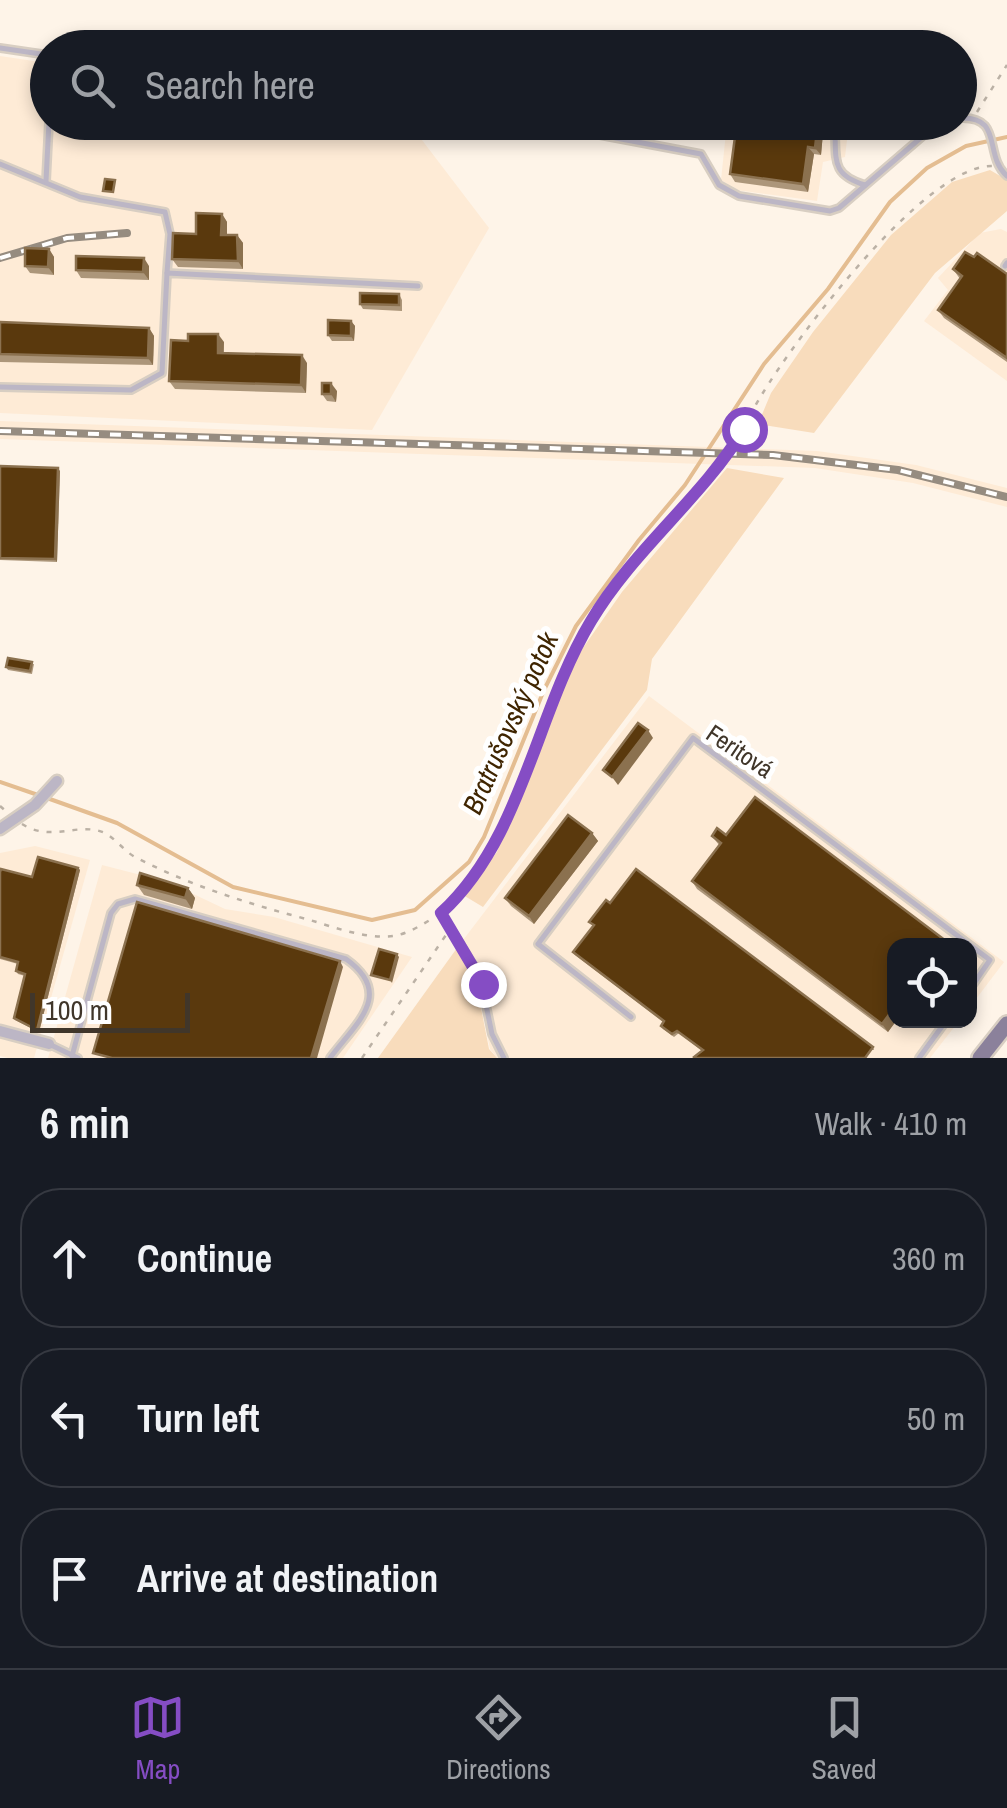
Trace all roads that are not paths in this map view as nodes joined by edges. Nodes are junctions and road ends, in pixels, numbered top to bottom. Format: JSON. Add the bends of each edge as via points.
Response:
{"nodes":[{"id":1,"x":0,"y":48,"type":"edge"},
{"id":2,"x":30,"y":52,"type":"edge"},
{"id":3,"x":977,"y":120,"type":"edge"},
{"id":4,"x":48,"y":140,"type":"edge"},
{"id":5,"x":628,"y":140,"type":"edge"},
{"id":6,"x":835,"y":140,"type":"edge"},
{"id":7,"x":917,"y":140,"type":"edge"},
{"id":8,"x":0,"y":164,"type":"edge"},
{"id":9,"x":1007,"y":176,"type":"edge"},
{"id":10,"x":46,"y":182,"type":"junction"},
{"id":11,"x":865,"y":185,"type":"junction"},
{"id":12,"x":168,"y":273,"type":"junction"},
{"id":13,"x":418,"y":286,"type":"dead end"},
{"id":14,"x":0,"y":388,"type":"edge"},
{"id":15,"x":54,"y":785,"type":"dead end"},
{"id":16,"x":0,"y":829,"type":"edge"},
{"id":17,"x":441,"y":913,"type":"road end"},
{"id":18,"x":961,"y":938,"type":"edge"},
{"id":19,"x":977,"y":950,"type":"edge"},
{"id":20,"x":977,"y":979,"type":"edge"},
{"id":21,"x":632,"y":1017,"type":"dead end"},
{"id":22,"x":1007,"y":1024,"type":"edge"},
{"id":23,"x":940,"y":1028,"type":"edge"},
{"id":24,"x":0,"y":1031,"type":"edge"},
{"id":25,"x":49,"y":1044,"type":"joint"},
{"id":26,"x":75,"y":1057,"type":"edge"},
{"id":27,"x":330,"y":1058,"type":"edge"},
{"id":28,"x":504,"y":1058,"type":"edge"},
{"id":29,"x":919,"y":1058,"type":"edge"},
{"id":30,"x":980,"y":1058,"type":"edge"}],
"edges":[{"from":1,"to":2,"type":"lane"},
{"from":3,"to":9,"type":"lane","via":[[987,126]]},
{"from":4,"to":10,"type":"lane"},
{"from":5,"to":11,"type":"lane","via":[[702,154],[719,185],[758,200],[830,211]]},
{"from":6,"to":11,"type":"lane","via":[[836,166]]},
{"from":7,"to":11,"type":"lane"},
{"from":8,"to":10,"type":"lane"},
{"from":10,"to":12,"type":"lane","via":[[80,197],[166,212]]},
{"from":12,"to":13,"type":"lane"},
{"from":12,"to":14,"type":"lane","via":[[162,373],[155,379],[124,391]]},
{"from":15,"to":16,"type":"street"},
{"from":17,"to":28,"type":"lane","via":[[480,976]]},
{"from":18,"to":21,"type":"lane","name":"Feritová","via":[[693,738],[538,944]]},
{"from":19,"to":20,"type":"lane","name":"Feritová","via":[[990,960]]},
{"from":22,"to":30,"type":"main road"},
{"from":23,"to":29,"type":"lane"},
{"from":24,"to":25,"type":"street"},
{"from":25,"to":26,"type":"lane"},
{"from":26,"to":27,"type":"lane","via":[[111,912],[136,900],[358,968],[372,994]]}]}
